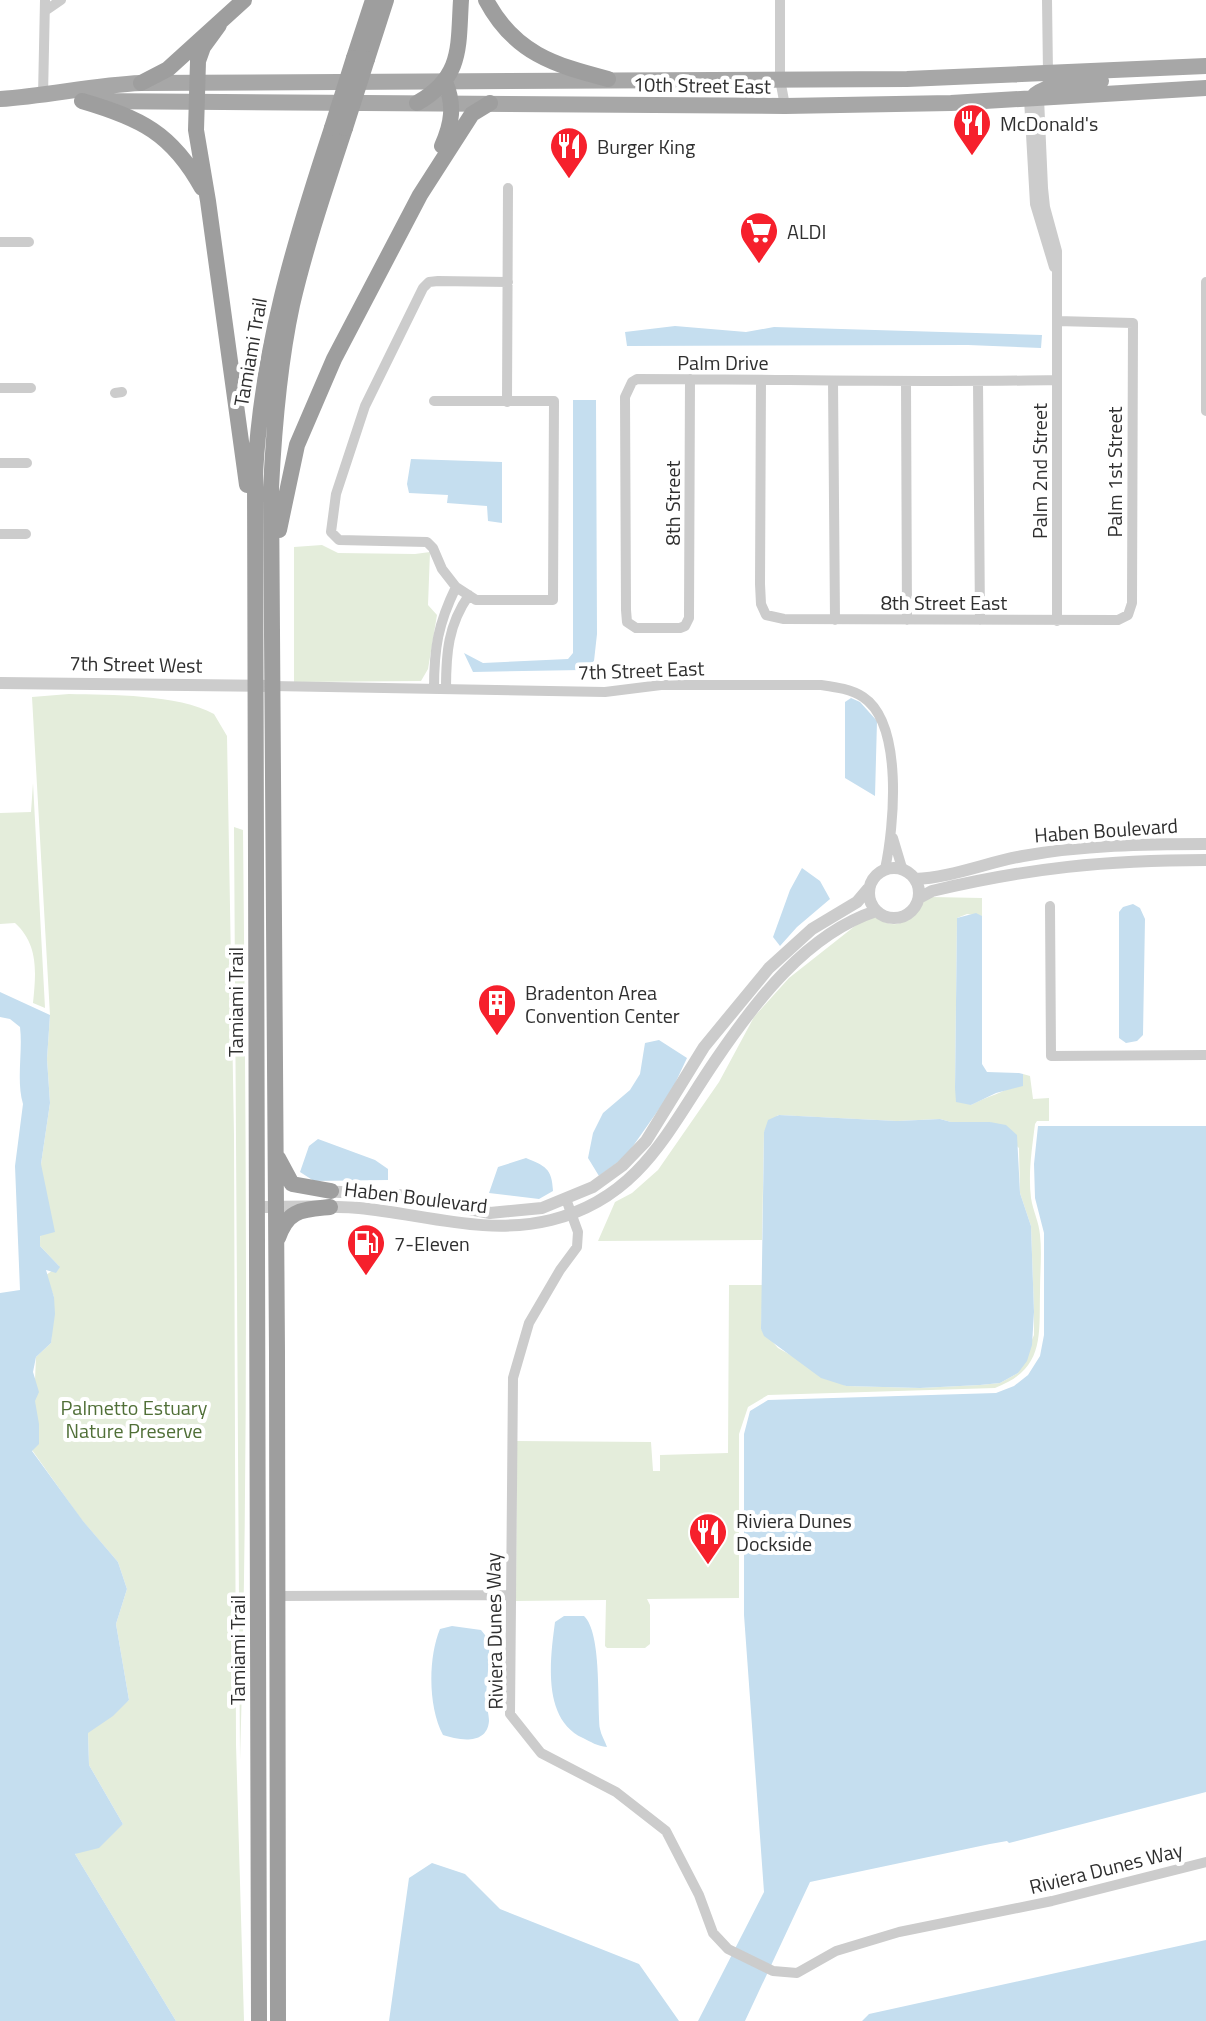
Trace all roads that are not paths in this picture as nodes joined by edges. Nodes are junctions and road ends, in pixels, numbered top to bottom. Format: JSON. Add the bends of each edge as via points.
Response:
{"nodes":[{"id":1,"x":61,"y":0,"type":"edge"},
{"id":2,"x":244,"y":0,"type":"edge"},
{"id":3,"x":373,"y":0,"type":"edge"},
{"id":4,"x":386,"y":0,"type":"edge"},
{"id":5,"x":461,"y":0,"type":"edge"},
{"id":6,"x":486,"y":0,"type":"edge"},
{"id":7,"x":780,"y":0,"type":"edge"},
{"id":8,"x":1047,"y":0,"type":"edge"},
{"id":9,"x":45,"y":6,"type":"edge"},
{"id":10,"x":219,"y":25,"type":"junction"},
{"id":11,"x":361,"y":58,"type":"junction"},
{"id":12,"x":1206,"y":67,"type":"edge"},
{"id":13,"x":1048,"y":73,"type":"junction"},
{"id":14,"x":608,"y":79,"type":"junction"},
{"id":15,"x":780,"y":79,"type":"junction"},
{"id":16,"x":445,"y":82,"type":"junction"},
{"id":17,"x":141,"y":83,"type":"junction"},
{"id":18,"x":198,"y":84,"type":"junction"},
{"id":19,"x":1206,"y":88,"type":"edge"},
{"id":20,"x":43,"y":96,"type":"junction"},
{"id":21,"x":1034,"y":98,"type":"junction"},
{"id":22,"x":0,"y":99,"type":"edge"},
{"id":23,"x":82,"y":101,"type":"junction"},
{"id":24,"x":196,"y":102,"type":"junction"},
{"id":25,"x":417,"y":103,"type":"junction"},
{"id":26,"x":451,"y":103,"type":"junction"},
{"id":27,"x":490,"y":103,"type":"junction"},
{"id":28,"x":951,"y":103,"type":"junction"},
{"id":29,"x":785,"y":106,"type":"junction"},
{"id":30,"x":338,"y":128,"type":"junction"},
{"id":31,"x":508,"y":188,"type":"dead end"},
{"id":32,"x":420,"y":195,"type":"junction"},
{"id":33,"x":208,"y":201,"type":"junction"},
{"id":34,"x":0,"y":242,"type":"edge"},
{"id":35,"x":29,"y":242,"type":"dead end"},
{"id":36,"x":508,"y":282,"type":"junction"},
{"id":37,"x":1206,"y":282,"type":"edge"},
{"id":38,"x":1057,"y":321,"type":"junction"},
{"id":39,"x":690,"y":379,"type":"junction"},
{"id":40,"x":761,"y":380,"type":"junction"},
{"id":41,"x":1057,"y":380,"type":"junction"},
{"id":42,"x":833,"y":381,"type":"junction"},
{"id":43,"x":906,"y":382,"type":"junction"},
{"id":44,"x":978,"y":382,"type":"junction"},
{"id":45,"x":0,"y":388,"type":"edge"},
{"id":46,"x":31,"y":388,"type":"dead end"},
{"id":47,"x":434,"y":401,"type":"dead end"},
{"id":48,"x":507,"y":402,"type":"junction"},
{"id":49,"x":1206,"y":411,"type":"edge"},
{"id":50,"x":0,"y":463,"type":"edge"},
{"id":51,"x":27,"y":463,"type":"dead end"},
{"id":52,"x":253,"y":530,"type":"junction"},
{"id":53,"x":0,"y":534,"type":"edge"},
{"id":54,"x":26,"y":534,"type":"dead end"},
{"id":55,"x":272,"y":571,"type":"junction"},
{"id":56,"x":456,"y":587,"type":"junction"},
{"id":57,"x":469,"y":595,"type":"junction"},
{"id":58,"x":450,"y":615,"type":"junction"},
{"id":59,"x":1123,"y":618,"type":"joint"},
{"id":60,"x":835,"y":620,"type":"junction"},
{"id":61,"x":907,"y":620,"type":"junction"},
{"id":62,"x":980,"y":620,"type":"junction"},
{"id":63,"x":1057,"y":621,"type":"junction"},
{"id":64,"x":685,"y":626,"type":"joint"},
{"id":65,"x":434,"y":649,"type":"junction"},
{"id":66,"x":446,"y":650,"type":"junction"},
{"id":67,"x":0,"y":683,"type":"edge"},
{"id":68,"x":254,"y":686,"type":"junction"},
{"id":69,"x":272,"y":686,"type":"junction"},
{"id":70,"x":440,"y":689,"type":"junction"},
{"id":71,"x":892,"y":836,"type":"junction"},
{"id":72,"x":1206,"y":844,"type":"edge"},
{"id":73,"x":1206,"y":860,"type":"edge"},
{"id":74,"x":902,"y":868,"type":"junction"},
{"id":75,"x":885,"y":869,"type":"junction"},
{"id":76,"x":915,"y":879,"type":"junction"},
{"id":77,"x":868,"y":889,"type":"junction"},
{"id":78,"x":919,"y":898,"type":"junction"},
{"id":79,"x":1050,"y":906,"type":"dead end"},
{"id":80,"x":876,"y":911,"type":"junction"},
{"id":81,"x":704,"y":1047,"type":"junction"},
{"id":82,"x":1206,"y":1055,"type":"edge"},
{"id":83,"x":714,"y":1061,"type":"junction"},
{"id":84,"x":274,"y":1145,"type":"junction"},
{"id":85,"x":330,"y":1199,"type":"junction"},
{"id":86,"x":566,"y":1199,"type":"junction"},
{"id":87,"x":256,"y":1200,"type":"junction"},
{"id":88,"x":274,"y":1200,"type":"junction"},
{"id":89,"x":569,"y":1214,"type":"junction"},
{"id":90,"x":275,"y":1247,"type":"junction"},
{"id":91,"x":510,"y":1595,"type":"junction"},
{"id":92,"x":276,"y":1596,"type":"junction"},
{"id":93,"x":1206,"y":1862,"type":"edge"},
{"id":94,"x":258,"y":1890,"type":"junction"},
{"id":95,"x":277,"y":1890,"type":"junction"},
{"id":96,"x":259,"y":2021,"type":"edge"},
{"id":97,"x":278,"y":2021,"type":"edge"}],
"edges":[{"from":1,"to":9,"type":"street"},
{"from":2,"to":10,"type":"highway"},
{"from":3,"to":11,"type":"highway","name":"Tamiami Trail"},
{"from":4,"to":11,"type":"highway","name":"Tamiami Trail"},
{"from":5,"to":16,"type":"highway","via":[[457,58]]},
{"from":6,"to":14,"type":"highway","via":[[503,27],[540,57]]},
{"from":7,"to":15,"type":"street"},
{"from":8,"to":13,"type":"street"},
{"from":9,"to":20,"type":"street"},
{"from":10,"to":17,"type":"highway","via":[[168,69]]},
{"from":10,"to":18,"type":"highway","via":[[198,61]]},
{"from":11,"to":30,"type":"highway","name":"Tamiami Trail","bridge":true},
{"from":12,"to":13,"type":"main road","name":"10th Street East"},
{"from":12,"to":21,"type":"main road","via":[[1170,76],[1059,84]]},
{"from":13,"to":15,"type":"main road","name":"10th Street East"},
{"from":13,"to":28,"type":"main road","via":[[1025,87]]},
{"from":14,"to":15,"type":"main road","name":"10th Street East"},
{"from":14,"to":16,"type":"main road","name":"10th Street East"},
{"from":15,"to":29,"type":"street"},
{"from":16,"to":18,"type":"main road","name":"10th Street East"},
{"from":16,"to":25,"type":"highway"},
{"from":16,"to":26,"type":"highway"},
{"from":17,"to":18,"type":"main road","name":"10th Street East"},
{"from":17,"to":20,"type":"main road","name":"10th Street East"},
{"from":18,"to":24,"type":"highway"},
{"from":19,"to":21,"type":"main road","name":"10th Street East"},
{"from":20,"to":22,"type":"main road"},
{"from":20,"to":23,"type":"main road","name":"10th Street East"},
{"from":21,"to":28,"type":"main road","name":"10th Street East"},
{"from":21,"to":38,"type":"street","name":"Palm 2nd Street","via":[[1035,204],[1058,285]]},
{"from":23,"to":24,"type":"main road","name":"10th Street East"},
{"from":23,"to":33,"type":"highway","via":[[131,117],[163,136],[182,156]]},
{"from":24,"to":25,"type":"main road","name":"10th Street East"},
{"from":24,"to":33,"type":"highway"},
{"from":25,"to":26,"type":"main road","name":"10th Street East"},
{"from":26,"to":27,"type":"main road","name":"10th Street East"},
{"from":26,"to":32,"type":"highway","via":[[452,122]]},
{"from":27,"to":29,"type":"main road","name":"10th Street East"},
{"from":27,"to":32,"type":"highway","via":[[472,114]]},
{"from":28,"to":29,"type":"main road","name":"10th Street East"},
{"from":30,"to":52,"type":"highway","name":"Tamiami Trail","via":[[287,266],[266,364]]},
{"from":30,"to":55,"type":"highway","name":"Tamiami Trail","via":[[285,338],[273,454]]},
{"from":31,"to":36,"type":"street"},
{"from":32,"to":55,"type":"highway","via":[[334,359],[297,445]]},
{"from":33,"to":52,"type":"highway"},
{"from":34,"to":35,"type":"street"},
{"from":36,"to":48,"type":"street"},
{"from":36,"to":56,"type":"street","via":[[438,281],[423,288],[365,406],[336,494],[331,532],[339,540],[427,542]]},
{"from":37,"to":49,"type":"street"},
{"from":38,"to":41,"type":"street","name":"Palm 2nd Street"},
{"from":38,"to":59,"type":"street","name":"Palm 1st Street","via":[[1133,323],[1132,603]]},
{"from":39,"to":40,"type":"street","name":"Palm Drive"},
{"from":39,"to":64,"type":"street","name":"8th Street","via":[[690,602]]},
{"from":39,"to":64,"type":"street","name":"Palm Drive","via":[[637,379],[626,390],[627,622],[636,628]]},
{"from":40,"to":42,"type":"street","name":"Palm Drive"},
{"from":40,"to":60,"type":"street","name":"8th Street East","via":[[761,604],[766,615],[784,619]]},
{"from":41,"to":44,"type":"street","name":"Palm Drive"},
{"from":41,"to":63,"type":"street","name":"Palm 2nd Street"},
{"from":42,"to":43,"type":"street","name":"Palm Drive"},
{"from":42,"to":60,"type":"street"},
{"from":43,"to":44,"type":"street","name":"Palm Drive"},
{"from":43,"to":61,"type":"street"},
{"from":44,"to":62,"type":"street"},
{"from":45,"to":46,"type":"street"},
{"from":47,"to":48,"type":"street"},
{"from":48,"to":57,"type":"street","via":[[554,401],[553,600],[476,600]]},
{"from":50,"to":51,"type":"street"},
{"from":52,"to":68,"type":"highway","name":"Tamiami Trail"},
{"from":53,"to":54,"type":"street"},
{"from":55,"to":69,"type":"highway","name":"Tamiami Trail"},
{"from":56,"to":57,"type":"street"},
{"from":56,"to":58,"type":"street"},
{"from":57,"to":58,"type":"street"},
{"from":58,"to":65,"type":"street"},
{"from":58,"to":66,"type":"street"},
{"from":59,"to":63,"type":"street","name":"8th Street East"},
{"from":60,"to":61,"type":"street","name":"8th Street East"},
{"from":61,"to":62,"type":"street","name":"8th Street East"},
{"from":62,"to":63,"type":"street","name":"8th Street East"},
{"from":65,"to":66,"type":"street"},
{"from":65,"to":70,"type":"street"},
{"from":66,"to":70,"type":"street"},
{"from":67,"to":68,"type":"street","name":"7th Street West"},
{"from":68,"to":69,"type":"street","name":"7th Street West"},
{"from":68,"to":87,"type":"highway","name":"Tamiami Trail"},
{"from":69,"to":70,"type":"street","name":"7th Street East"},
{"from":69,"to":84,"type":"highway","name":"Tamiami Trail"},
{"from":70,"to":71,"type":"street","name":"7th Street East","via":[[841,688],[863,697],[885,724],[891,746]]},
{"from":71,"to":74,"type":"street","name":"7th Street East"},
{"from":71,"to":75,"type":"street","name":"7th Street East"},
{"from":72,"to":76,"type":"street","name":"Haben Boulevard","via":[[1066,849]]},
{"from":73,"to":78,"type":"street","name":"Haben Boulevard","via":[[1037,869],[946,887]]},
{"from":74,"to":75,"type":"street"},
{"from":74,"to":76,"type":"street"},
{"from":75,"to":77,"type":"street"},
{"from":76,"to":78,"type":"street"},
{"from":77,"to":80,"type":"street"},
{"from":77,"to":81,"type":"street","name":"Haben Boulevard","via":[[786,950]]},
{"from":78,"to":80,"type":"street","via":[[905,916],[890,918]]},
{"from":79,"to":82,"type":"street","via":[[1051,1056]]},
{"from":80,"to":83,"type":"street","name":"Haben Boulevard","via":[[853,918],[794,964]]},
{"from":81,"to":83,"type":"street"},
{"from":81,"to":86,"type":"street","name":"Haben Boulevard","via":[[638,1150],[604,1180]]},
{"from":83,"to":89,"type":"street","name":"Haben Boulevard","via":[[666,1140],[640,1170],[604,1198]]},
{"from":84,"to":85,"type":"highway","via":[[292,1184]]},
{"from":84,"to":88,"type":"highway","name":"Tamiami Trail"},
{"from":85,"to":86,"type":"street","name":"Haben Boulevard","via":[[398,1195],[490,1213],[542,1208]]},
{"from":85,"to":88,"type":"street","name":"Haben Boulevard"},
{"from":85,"to":89,"type":"street","name":"Haben Boulevard","via":[[490,1227],[533,1224]]},
{"from":85,"to":90,"type":"highway","via":[[288,1218]]},
{"from":86,"to":89,"type":"street"},
{"from":87,"to":88,"type":"street","name":"Haben Boulevard"},
{"from":87,"to":94,"type":"highway","name":"Tamiami Trail"},
{"from":88,"to":90,"type":"highway","name":"Tamiami Trail"},
{"from":89,"to":91,"type":"street","name":"Riviera Dunes Way","via":[[578,1232],[577,1247],[529,1323],[513,1378]]},
{"from":90,"to":92,"type":"highway","name":"Tamiami Trail"},
{"from":91,"to":92,"type":"street"},
{"from":91,"to":93,"type":"street","name":"Riviera Dunes Way","via":[[510,1714],[541,1753],[616,1792],[666,1831],[713,1933],[728,1949],[773,1971],[797,1973],[836,1951],[899,1932]]},
{"from":92,"to":95,"type":"highway","name":"Tamiami Trail"},
{"from":94,"to":95,"type":"street"},
{"from":94,"to":96,"type":"highway","name":"Tamiami Trail"},
{"from":95,"to":97,"type":"highway","name":"Tamiami Trail"}]}
